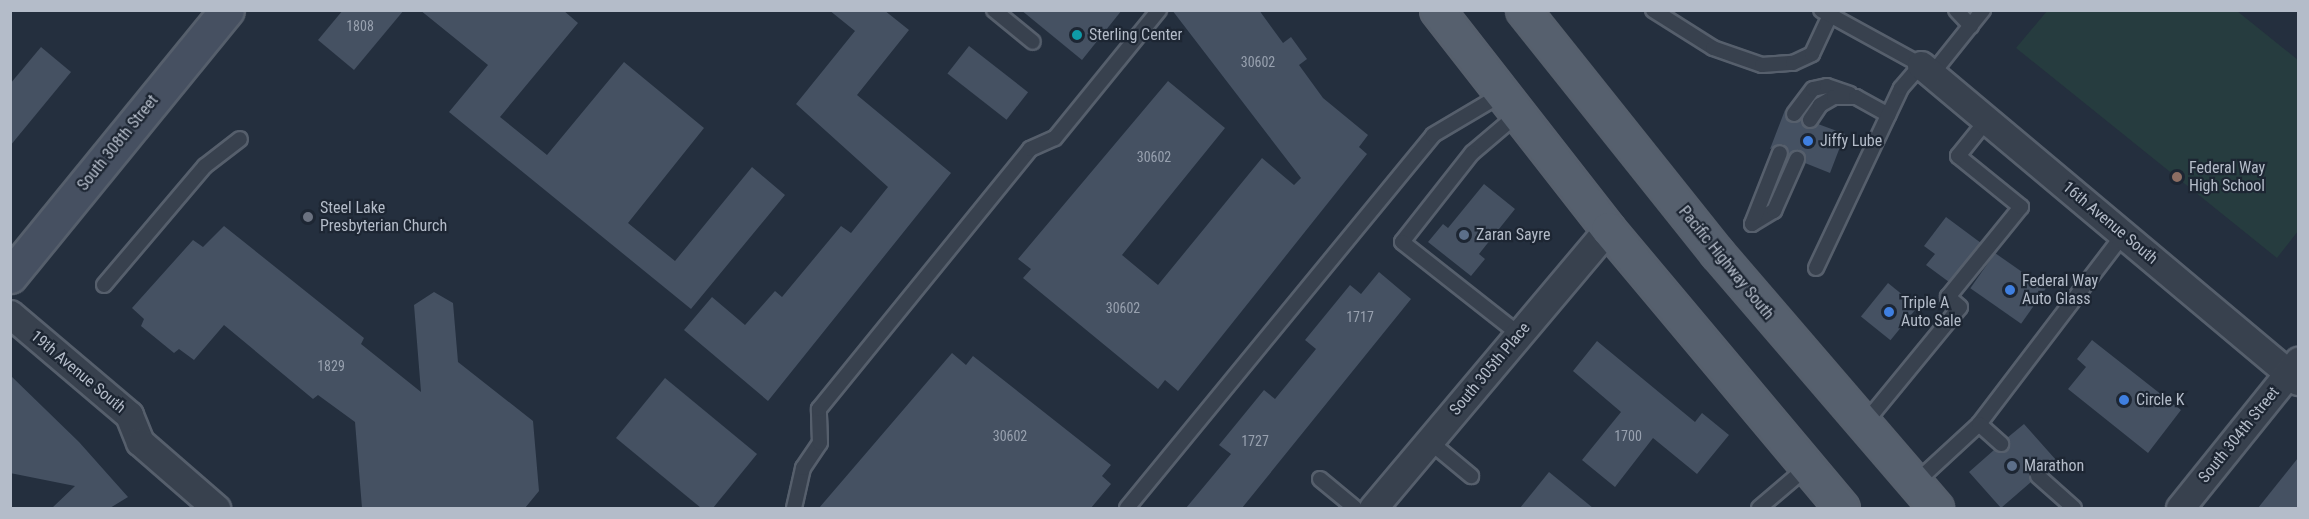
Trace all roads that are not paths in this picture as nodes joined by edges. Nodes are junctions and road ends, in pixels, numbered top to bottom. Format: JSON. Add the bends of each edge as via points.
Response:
{"nodes":[{"id":1,"x":227,"y":10,"type":"edge"},
{"id":2,"x":994,"y":10,"type":"edge"},
{"id":3,"x":1159,"y":10,"type":"edge"},
{"id":4,"x":1437,"y":10,"type":"edge"},
{"id":5,"x":1523,"y":10,"type":"edge"},
{"id":6,"x":1653,"y":10,"type":"edge"},
{"id":7,"x":1956,"y":10,"type":"edge"},
{"id":8,"x":1983,"y":10,"type":"edge"},
{"id":9,"x":1825,"y":14,"type":"edge"},
{"id":10,"x":1971,"y":26,"type":"junction"},
{"id":11,"x":1033,"y":42,"type":"dead end"},
{"id":12,"x":1926,"y":69,"type":"junction"},
{"id":13,"x":1856,"y":97,"type":"junction"},
{"id":14,"x":1510,"y":104,"type":"junction"},
{"id":15,"x":1794,"y":114,"type":"dead end"},
{"id":16,"x":1888,"y":115,"type":"junction"},
{"id":17,"x":1810,"y":120,"type":"dead end"},
{"id":18,"x":1987,"y":120,"type":"junction"},
{"id":19,"x":240,"y":139,"type":"dead end"},
{"id":20,"x":1780,"y":153,"type":"dead end"},
{"id":21,"x":1797,"y":159,"type":"dead end"},
{"id":22,"x":1608,"y":229,"type":"junction"},
{"id":23,"x":2124,"y":234,"type":"junction"},
{"id":24,"x":1816,"y":268,"type":"dead end"},
{"id":25,"x":10,"y":276,"type":"edge"},
{"id":26,"x":104,"y":285,"type":"dead end"},
{"id":27,"x":10,"y":315,"type":"edge"},
{"id":28,"x":1519,"y":334,"type":"junction"},
{"id":29,"x":2295,"y":372,"type":"edge"},
{"id":30,"x":1979,"y":424,"type":"junction"},
{"id":31,"x":1862,"y":426,"type":"junction"},
{"id":32,"x":1429,"y":441,"type":"junction"},
{"id":33,"x":2001,"y":444,"type":"dead end"},
{"id":34,"x":1806,"y":468,"type":"junction"},
{"id":35,"x":1471,"y":476,"type":"dead end"},
{"id":36,"x":2038,"y":476,"type":"dead end"},
{"id":37,"x":1320,"y":479,"type":"dead end"},
{"id":38,"x":1914,"y":484,"type":"junction"},
{"id":39,"x":207,"y":506,"type":"edge"},
{"id":40,"x":794,"y":508,"type":"edge"},
{"id":41,"x":1126,"y":508,"type":"edge"},
{"id":42,"x":1355,"y":508,"type":"edge"},
{"id":43,"x":1373,"y":508,"type":"edge"},
{"id":44,"x":1759,"y":508,"type":"edge"},
{"id":45,"x":1842,"y":508,"type":"edge"},
{"id":46,"x":1936,"y":508,"type":"edge"},
{"id":47,"x":2074,"y":508,"type":"edge"},
{"id":48,"x":2180,"y":508,"type":"edge"}],
"edges":[{"from":1,"to":25,"type":"street","name":"South 308th Street"},
{"from":2,"to":11,"type":"lane"},
{"from":3,"to":40,"type":"lane","via":[[1054,138],[1030,148],[819,409],[820,443],[803,468]]},
{"from":4,"to":14,"type":"main road"},
{"from":5,"to":31,"type":"main road","name":"Pacific Highway South"},
{"from":6,"to":9,"type":"lane","via":[[1713,48],[1762,65],[1793,63],[1812,54]]},
{"from":7,"to":10,"type":"lane"},
{"from":8,"to":10,"type":"lane"},
{"from":9,"to":12,"type":"lane"},
{"from":10,"to":12,"type":"lane"},
{"from":12,"to":16,"type":"lane"},
{"from":12,"to":18,"type":"street","name":"16th Avenue South"},
{"from":13,"to":15,"type":"lane","via":[[1821,87],[1804,96]]},
{"from":13,"to":16,"type":"lane"},
{"from":13,"to":17,"type":"lane","via":[[1826,100]]},
{"from":14,"to":22,"type":"main road"},
{"from":14,"to":28,"type":"lane","via":[[1402,242]]},
{"from":14,"to":41,"type":"lane","via":[[1433,135]]},
{"from":16,"to":24,"type":"lane"},
{"from":18,"to":23,"type":"street","name":"16th Avenue South"},
{"from":18,"to":31,"type":"lane","via":[[1958,156],[2021,207],[1948,297],[1960,307]]},
{"from":19,"to":26,"type":"lane","via":[[206,166]]},
{"from":20,"to":21,"type":"lane","via":[[1752,224],[1774,212]]},
{"from":22,"to":28,"type":"street","name":"South 305th Place"},
{"from":22,"to":34,"type":"main road"},
{"from":23,"to":29,"type":"street","name":"16th Avenue South"},
{"from":23,"to":30,"type":"lane"},
{"from":27,"to":39,"type":"street","name":"19th Avenue South","via":[[129,415],[140,441]]},
{"from":28,"to":32,"type":"street","name":"South 305th Place"},
{"from":29,"to":48,"type":"street","name":"South 304th Street"},
{"from":30,"to":33,"type":"lane"},
{"from":30,"to":38,"type":"lane"},
{"from":31,"to":38,"type":"main road","name":"Pacific Highway South"},
{"from":32,"to":35,"type":"lane"},
{"from":32,"to":43,"type":"street","name":"South 305th Place"},
{"from":34,"to":44,"type":"lane"},
{"from":34,"to":45,"type":"main road"},
{"from":36,"to":47,"type":"lane"},
{"from":37,"to":42,"type":"lane"},
{"from":38,"to":46,"type":"main road","name":"Pacific Highway South"}]}
